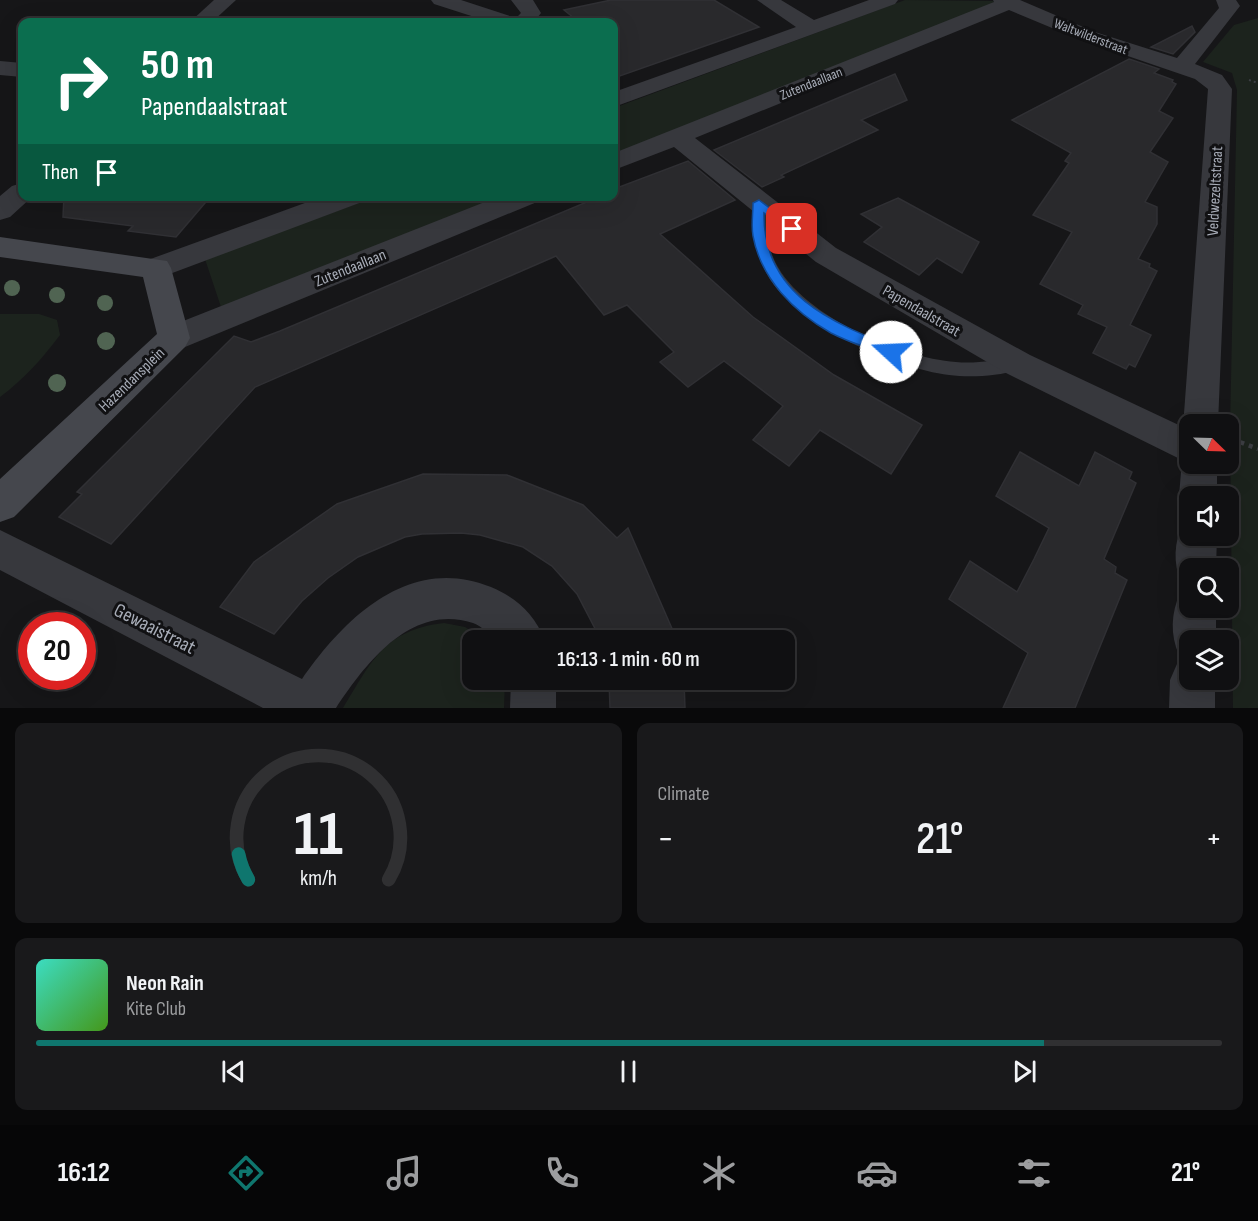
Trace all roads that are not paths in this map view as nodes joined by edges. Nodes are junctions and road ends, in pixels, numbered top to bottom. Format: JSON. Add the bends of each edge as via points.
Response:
{"nodes":[{"id":1,"x":441,"y":0,"type":"edge"},
{"id":2,"x":521,"y":0,"type":"edge"},
{"id":3,"x":767,"y":0,"type":"edge"},
{"id":4,"x":888,"y":0,"type":"edge"},
{"id":5,"x":1226,"y":0,"type":"edge"},
{"id":6,"x":1006,"y":1,"type":"edge"},
{"id":7,"x":234,"y":4,"type":"edge"},
{"id":8,"x":208,"y":18,"type":"edge"},
{"id":9,"x":227,"y":18,"type":"edge"},
{"id":10,"x":497,"y":18,"type":"edge"},
{"id":11,"x":527,"y":18,"type":"edge"},
{"id":12,"x":812,"y":28,"type":"junction"},
{"id":13,"x":1181,"y":67,"type":"junction"},
{"id":14,"x":0,"y":68,"type":"edge"},
{"id":15,"x":18,"y":70,"type":"edge"},
{"id":16,"x":618,"y":99,"type":"edge"},
{"id":17,"x":677,"y":137,"type":"junction"},
{"id":18,"x":618,"y":160,"type":"edge"},
{"id":19,"x":18,"y":195,"type":"edge"},
{"id":20,"x":338,"y":201,"type":"edge"},
{"id":21,"x":515,"y":201,"type":"edge"},
{"id":22,"x":759,"y":203,"type":"junction"},
{"id":23,"x":0,"y":211,"type":"edge"},
{"id":24,"x":0,"y":247,"type":"edge"},
{"id":25,"x":156,"y":268,"type":"junction"},
{"id":26,"x":174,"y":338,"type":"junction"},
{"id":27,"x":1018,"y":364,"type":"junction"},
{"id":28,"x":1201,"y":414,"type":"edge"},
{"id":29,"x":1179,"y":442,"type":"edge"},
{"id":30,"x":0,"y":504,"type":"edge"},
{"id":31,"x":0,"y":549,"type":"edge"},
{"id":32,"x":516,"y":630,"type":"edge"},
{"id":33,"x":534,"y":690,"type":"edge"},
{"id":34,"x":1192,"y":690,"type":"edge"},
{"id":35,"x":309,"y":708,"type":"edge"},
{"id":36,"x":533,"y":708,"type":"edge"},
{"id":37,"x":1192,"y":708,"type":"edge"}],
"edges":[{"from":1,"to":10,"type":"street"},
{"from":2,"to":11,"type":"street","via":[[530,10]]},
{"from":3,"to":12,"type":"street"},
{"from":4,"to":12,"type":"street"},
{"from":5,"to":13,"type":"street","via":[[1228,10]]},
{"from":6,"to":13,"type":"street","name":"Waltwilderstraat","via":[[1088,36]]},
{"from":6,"to":17,"type":"street","name":"Zutendaallaan"},
{"from":7,"to":8,"type":"street"},
{"from":7,"to":9,"type":"street"},
{"from":12,"to":16,"type":"street"},
{"from":13,"to":28,"type":"street","name":"Veldwezeltstraat","via":[[1214,80],[1220,89]]},
{"from":14,"to":15,"type":"street"},
{"from":17,"to":18,"type":"street","name":"Zutendaallaan"},
{"from":17,"to":22,"type":"street","name":"Papendaalstraat"},
{"from":19,"to":23,"type":"street"},
{"from":20,"to":25,"type":"street"},
{"from":21,"to":26,"type":"street","name":"Zutendaallaan"},
{"from":22,"to":27,"type":"street","name":"Papendaalstraat","via":[[825,255]]},
{"from":22,"to":27,"type":"lane","via":[[758,234],[766,261],[780,285],[836,330],[914,360],[956,369]]},
{"from":24,"to":25,"type":"street"},
{"from":25,"to":26,"type":"street","name":"Hazendansplein"},
{"from":26,"to":30,"type":"street","name":"Hazendansplein"},
{"from":27,"to":29,"type":"street","name":"Papendaalstraat"},
{"from":31,"to":35,"type":"street","name":"Gewaaistraat"},
{"from":32,"to":35,"type":"street","via":[[486,604],[450,597],[423,601],[400,610],[370,631],[344,657]]},
{"from":33,"to":36,"type":"street"},
{"from":34,"to":37,"type":"street"}]}
